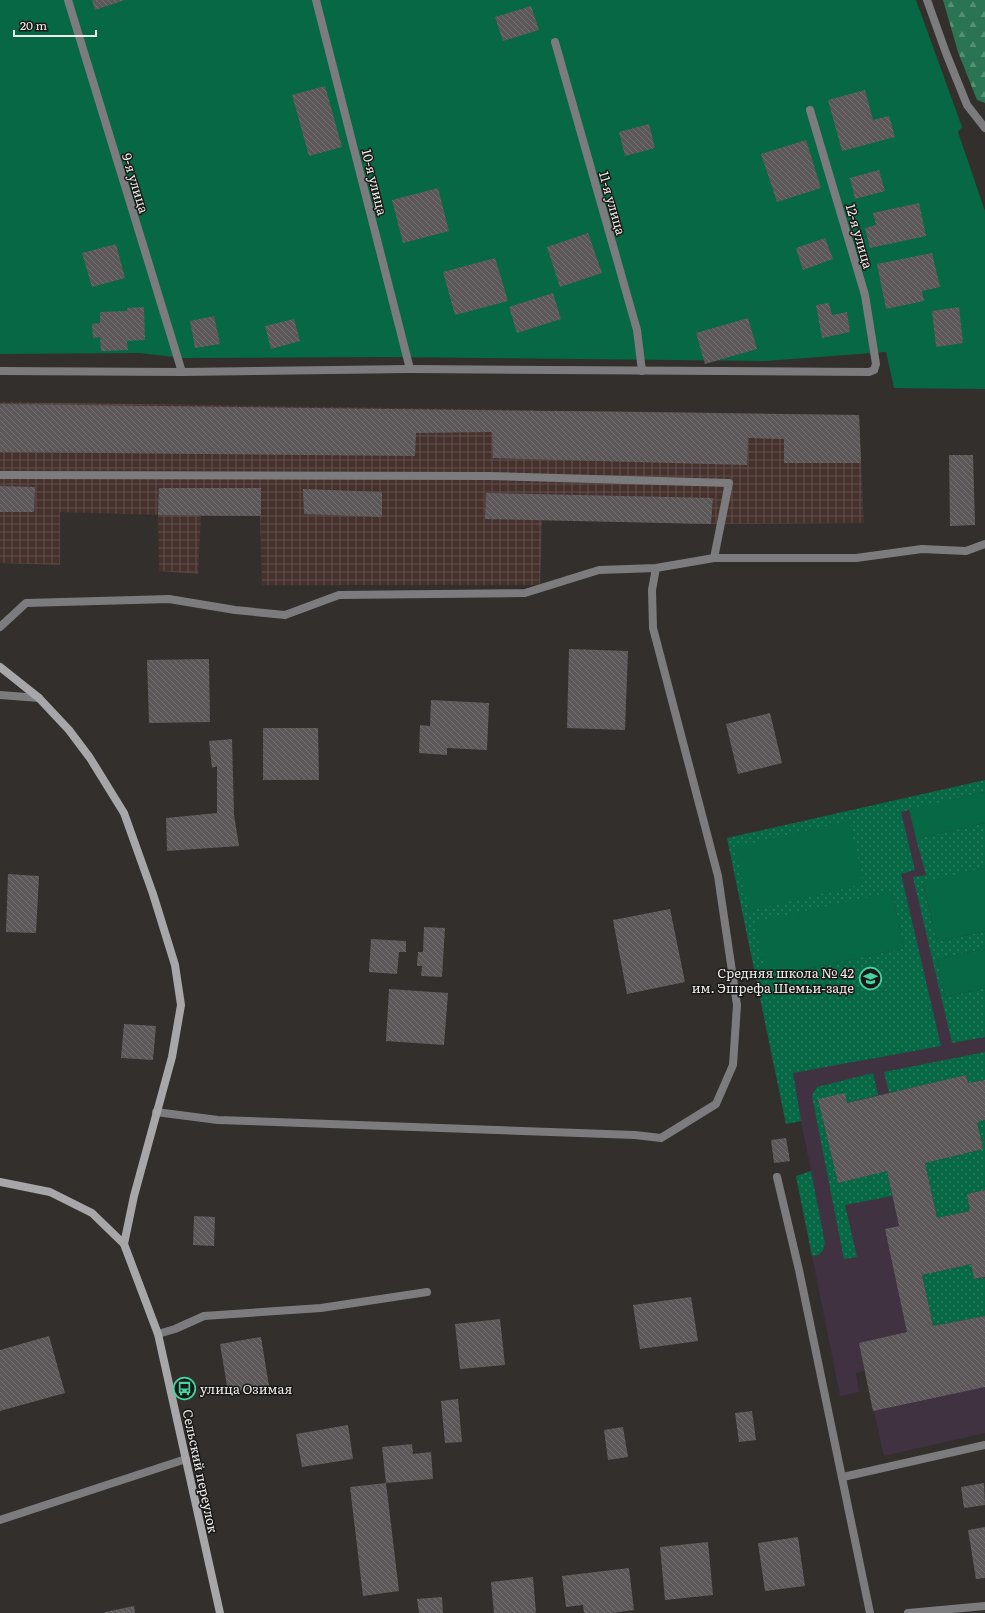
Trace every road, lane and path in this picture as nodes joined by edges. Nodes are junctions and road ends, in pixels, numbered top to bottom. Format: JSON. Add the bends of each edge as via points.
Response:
{"nodes":[{"id":1,"x":68,"y":0,"type":"edge"},
{"id":2,"x":316,"y":0,"type":"edge"},
{"id":3,"x":927,"y":0,"type":"edge"},
{"id":4,"x":555,"y":42,"type":"dead end"},
{"id":5,"x":810,"y":110,"type":"dead end"},
{"id":6,"x":985,"y":128,"type":"edge"},
{"id":7,"x":410,"y":369,"type":"junction"},
{"id":8,"x":0,"y":371,"type":"edge"},
{"id":9,"x":642,"y":371,"type":"junction"},
{"id":10,"x":182,"y":372,"type":"junction"},
{"id":11,"x":0,"y":475,"type":"edge"},
{"id":12,"x":985,"y":544,"type":"edge"},
{"id":13,"x":714,"y":558,"type":"junction"},
{"id":14,"x":656,"y":568,"type":"junction"},
{"id":15,"x":0,"y":627,"type":"edge"},
{"id":16,"x":0,"y":667,"type":"edge"},
{"id":17,"x":0,"y":695,"type":"edge"},
{"id":18,"x":39,"y":698,"type":"junction"},
{"id":19,"x":156,"y":1112,"type":"junction"},
{"id":20,"x":777,"y":1177,"type":"dead end"},
{"id":21,"x":0,"y":1182,"type":"edge"},
{"id":22,"x":124,"y":1244,"type":"junction"},
{"id":23,"x":427,"y":1292,"type":"dead end"},
{"id":24,"x":158,"y":1334,"type":"junction"},
{"id":25,"x":985,"y":1445,"type":"edge"},
{"id":26,"x":186,"y":1460,"type":"junction"},
{"id":27,"x":843,"y":1477,"type":"junction"},
{"id":28,"x":0,"y":1520,"type":"edge"},
{"id":29,"x":985,"y":1606,"type":"edge"},
{"id":30,"x":220,"y":1613,"type":"edge"},
{"id":31,"x":870,"y":1613,"type":"edge"},
{"id":32,"x":908,"y":1613,"type":"edge"}],
"edges":[{"from":1,"to":10,"type":"street","name":"9-я улица"},
{"from":2,"to":7,"type":"street","name":"10-я улица"},
{"from":3,"to":6,"type":"street","via":[[967,105]]},
{"from":4,"to":9,"type":"street","name":"11-я улица","via":[[637,330]]},
{"from":5,"to":9,"type":"street","name":"12-я улица","via":[[865,295],[876,364],[874,370]]},
{"from":7,"to":9,"type":"street"},
{"from":7,"to":10,"type":"street"},
{"from":8,"to":10,"type":"street"},
{"from":11,"to":13,"type":"street","via":[[490,476],[728,483]]},
{"from":12,"to":13,"type":"street","via":[[966,551],[922,549],[856,558]]},
{"from":13,"to":14,"type":"street"},
{"from":14,"to":15,"type":"street","via":[[599,570],[525,593],[339,595],[285,615],[169,599],[26,603]]},
{"from":14,"to":19,"type":"street","via":[[652,590],[653,628],[718,876],[737,1005],[733,1065],[716,1104],[661,1138],[218,1120]]},
{"from":16,"to":18,"type":"street"},
{"from":17,"to":18,"type":"street"},
{"from":18,"to":19,"type":"street","via":[[90,758],[124,813],[175,964],[181,1004],[172,1057]]},
{"from":19,"to":22,"type":"street"},
{"from":20,"to":27,"type":"street","via":[[800,1270]]},
{"from":21,"to":22,"type":"street","via":[[50,1192],[92,1213]]},
{"from":22,"to":24,"type":"street","name":"Сельский переулок"},
{"from":23,"to":24,"type":"street","via":[[321,1308],[204,1316]]},
{"from":24,"to":26,"type":"street","name":"Сельский переулок"},
{"from":25,"to":27,"type":"street"},
{"from":26,"to":28,"type":"street"},
{"from":26,"to":30,"type":"street","name":"Сельский переулок"},
{"from":27,"to":31,"type":"street"},
{"from":29,"to":32,"type":"street"}]}
